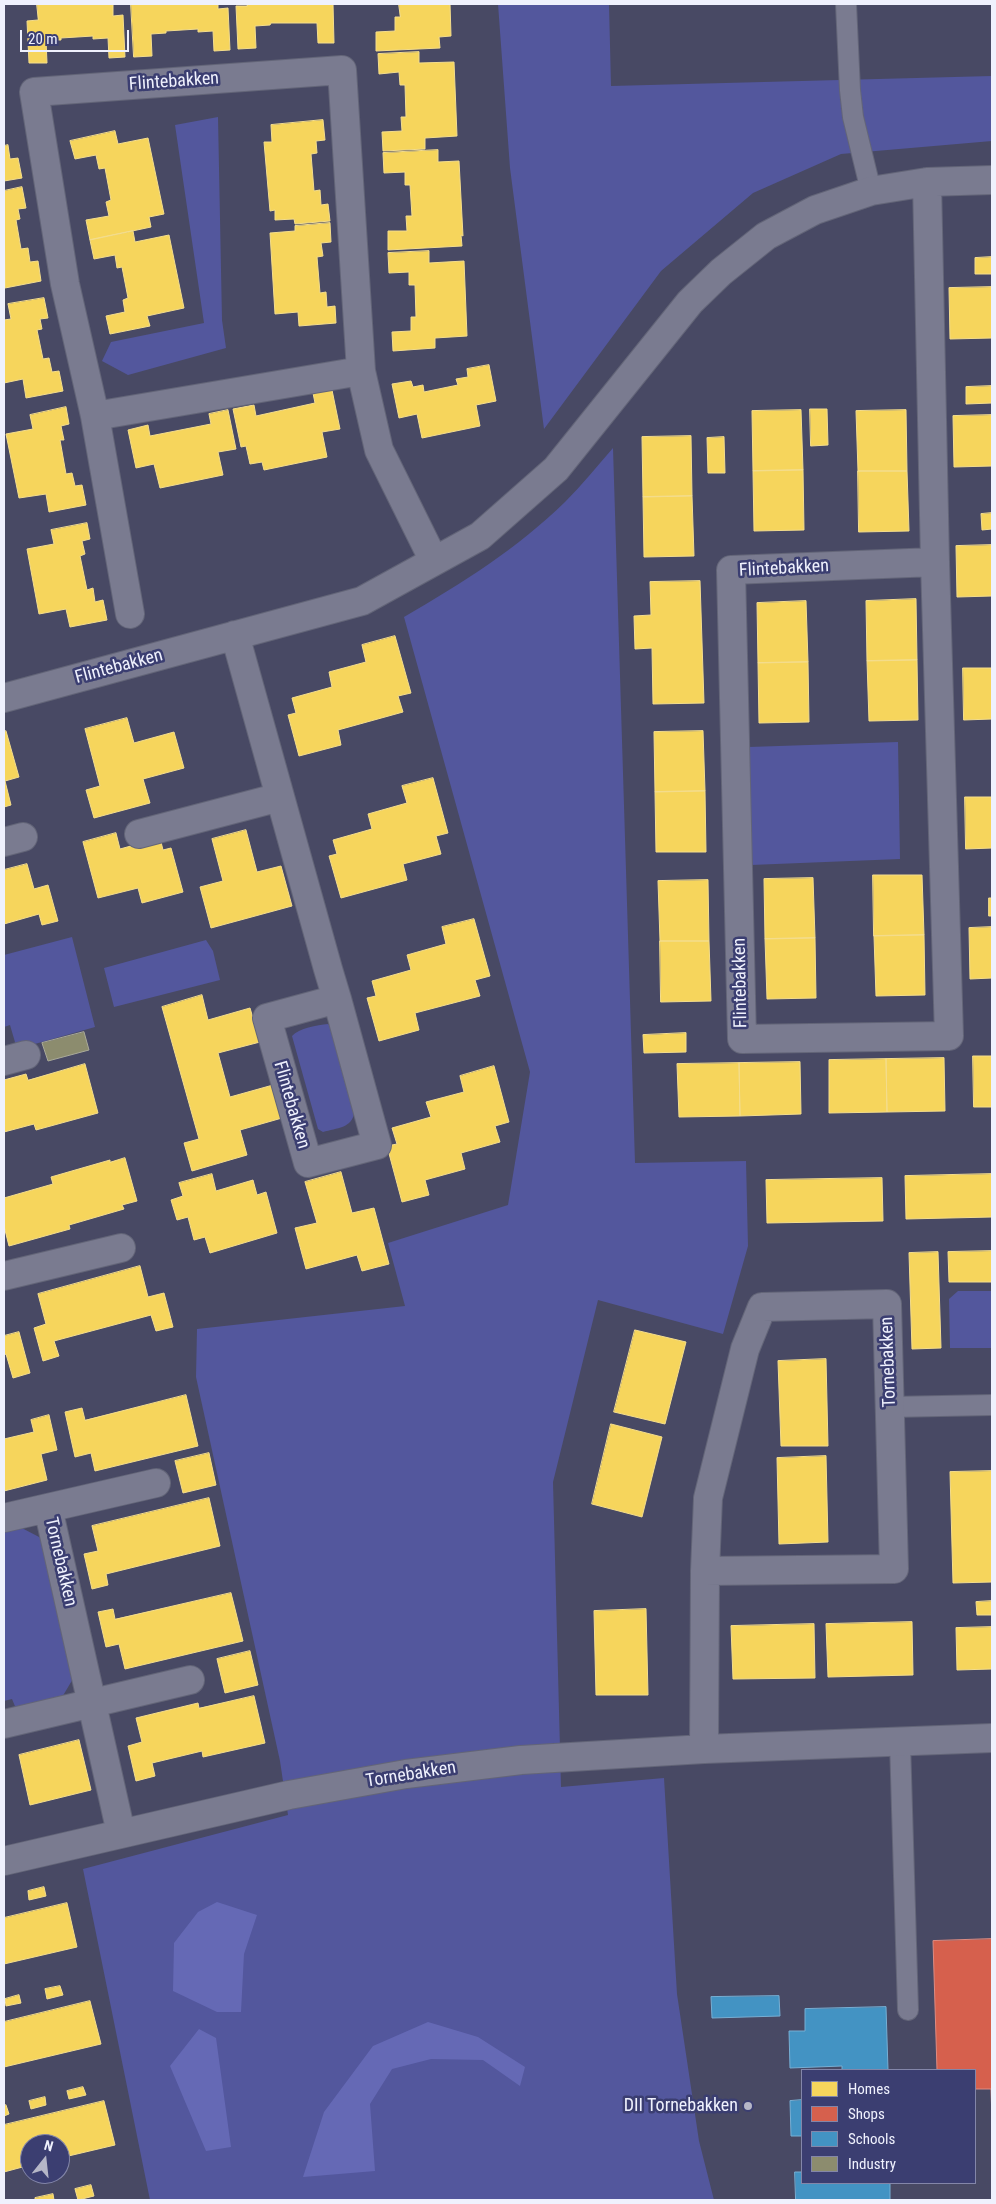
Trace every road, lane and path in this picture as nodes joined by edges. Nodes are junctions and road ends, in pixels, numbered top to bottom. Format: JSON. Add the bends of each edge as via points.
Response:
{"nodes":[{"id":1,"x":846,"y":4,"type":"edge"},
{"id":2,"x":992,"y":180,"type":"edge"},
{"id":3,"x":927,"y":182,"type":"junction"},
{"id":4,"x":871,"y":191,"type":"junction"},
{"id":5,"x":361,"y":371,"type":"junction"},
{"id":6,"x":95,"y":416,"type":"junction"},
{"id":7,"x":434,"y":561,"type":"junction"},
{"id":8,"x":935,"y":562,"type":"junction"},
{"id":9,"x":130,"y":614,"type":"dead end"},
{"id":10,"x":235,"y":635,"type":"junction"},
{"id":11,"x":4,"y":698,"type":"edge"},
{"id":12,"x":280,"y":798,"type":"junction"},
{"id":13,"x":139,"y":834,"type":"dead end"},
{"id":14,"x":337,"y":999,"type":"junction"},
{"id":15,"x":121,"y":1248,"type":"dead end"},
{"id":16,"x":4,"y":1276,"type":"edge"},
{"id":17,"x":992,"y":1405,"type":"edge"},
{"id":18,"x":890,"y":1407,"type":"junction"},
{"id":19,"x":156,"y":1483,"type":"dead end"},
{"id":20,"x":48,"y":1508,"type":"junction"},
{"id":21,"x":4,"y":1518,"type":"edge"},
{"id":22,"x":705,"y":1571,"type":"junction"},
{"id":23,"x":190,"y":1680,"type":"dead end"},
{"id":24,"x":93,"y":1704,"type":"junction"},
{"id":25,"x":4,"y":1724,"type":"edge"},
{"id":26,"x":992,"y":1738,"type":"edge"},
{"id":27,"x":900,"y":1742,"type":"junction"},
{"id":28,"x":704,"y":1749,"type":"junction"},
{"id":29,"x":121,"y":1833,"type":"junction"},
{"id":30,"x":4,"y":1861,"type":"edge"},
{"id":31,"x":908,"y":2010,"type":"dead end"}],
"edges":[{"from":1,"to":4,"type":"lane","via":[[851,99]]},
{"from":2,"to":3,"type":"street","name":"Flintebakken"},
{"from":3,"to":4,"type":"street","name":"Flintebakken"},
{"from":3,"to":8,"type":"street","name":"Flintebakken"},
{"from":4,"to":7,"type":"street","name":"Flintebakken","via":[[815,210],[766,236],[720,272],[690,302],[556,469],[480,536]]},
{"from":5,"to":6,"type":"street"},
{"from":5,"to":6,"type":"street","name":"Flintebakken","via":[[342,70],[34,92],[64,284]]},
{"from":5,"to":7,"type":"street","name":"Flintebakken","via":[[379,450]]},
{"from":6,"to":9,"type":"street","name":"Flintebakken"},
{"from":7,"to":10,"type":"street","name":"Flintebakken","via":[[362,601]]},
{"from":8,"to":8,"type":"street","name":"Flintebakken","via":[[949,1036],[742,1039],[731,570]]},
{"from":10,"to":11,"type":"street","name":"Flintebakken"},
{"from":10,"to":12,"type":"street","name":"Flintebakken"},
{"from":12,"to":13,"type":"street"},
{"from":12,"to":14,"type":"street","name":"Flintebakken"},
{"from":14,"to":14,"type":"street","name":"Flintebakken","via":[[267,1018],[308,1163],[377,1145]]},
{"from":15,"to":16,"type":"street"},
{"from":17,"to":18,"type":"lane"},
{"from":18,"to":22,"type":"street","name":"Tornebakken","via":[[894,1569]]},
{"from":18,"to":22,"type":"street","name":"Tornebakken","via":[[887,1304],[762,1307],[745,1348],[708,1498]]},
{"from":19,"to":20,"type":"street","name":"Tornebakken"},
{"from":20,"to":21,"type":"street","name":"Tornebakken"},
{"from":20,"to":24,"type":"street","name":"Tornebakken"},
{"from":22,"to":28,"type":"street","name":"Tornebakken"},
{"from":23,"to":24,"type":"street"},
{"from":24,"to":25,"type":"street"},
{"from":24,"to":29,"type":"street","name":"Tornebakken"},
{"from":26,"to":27,"type":"street","name":"Tornebakken"},
{"from":27,"to":28,"type":"street","name":"Tornebakken"},
{"from":27,"to":31,"type":"lane"},
{"from":28,"to":29,"type":"street","name":"Tornebakken","via":[[521,1760],[406,1774],[289,1795]]},
{"from":29,"to":30,"type":"street","name":"Tornebakken"}]}
